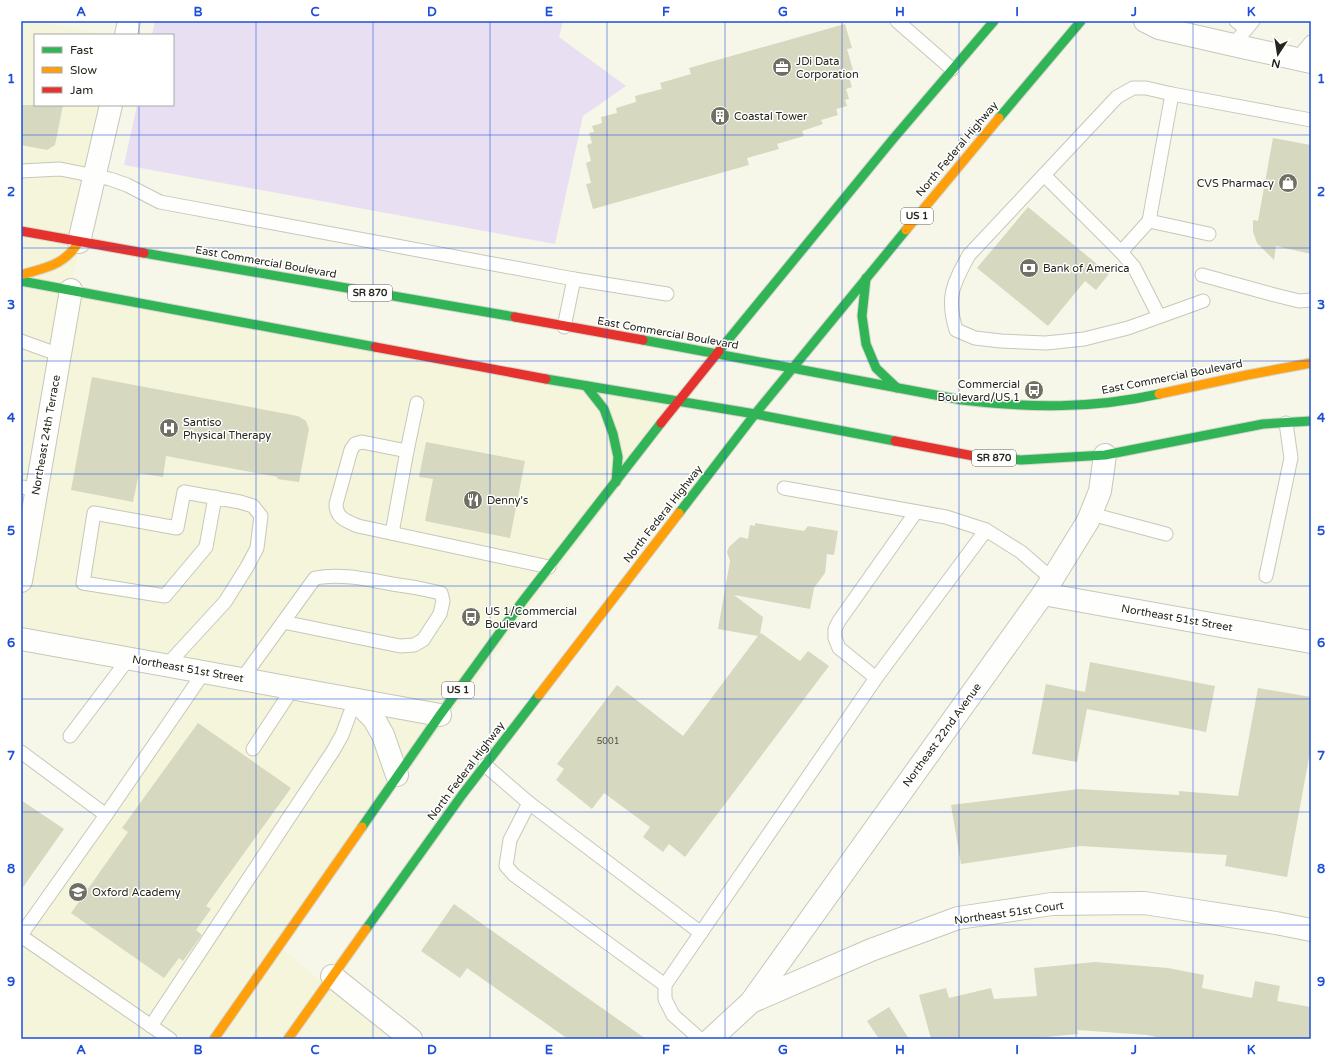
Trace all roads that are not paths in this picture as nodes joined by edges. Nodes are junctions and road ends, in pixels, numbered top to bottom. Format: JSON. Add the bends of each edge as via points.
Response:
{"nodes":[{"id":1,"x":129,"y":21,"type":"edge"},
{"id":2,"x":897,"y":21,"type":"edge"},
{"id":3,"x":994,"y":21,"type":"edge"},
{"id":4,"x":1081,"y":21,"type":"edge"},
{"id":5,"x":1145,"y":21,"type":"edge"},
{"id":6,"x":1236,"y":21,"type":"edge"},
{"id":7,"x":1244,"y":32,"type":"edge"},
{"id":8,"x":126,"y":34,"type":"edge"},
{"id":9,"x":1311,"y":42,"type":"edge"},
{"id":10,"x":1304,"y":60,"type":"edge"},
{"id":11,"x":952,"y":69,"type":"junction"},
{"id":12,"x":1172,"y":94,"type":"junction"},
{"id":13,"x":111,"y":106,"type":"edge"},
{"id":14,"x":1311,"y":120,"type":"edge"},
{"id":15,"x":21,"y":171,"type":"edge"},
{"id":16,"x":1044,"y":175,"type":"junction"},
{"id":17,"x":95,"y":176,"type":"junction"},
{"id":18,"x":1149,"y":221,"type":"junction"},
{"id":19,"x":21,"y":231,"type":"edge"},
{"id":20,"x":1209,"y":234,"type":"dead end"},
{"id":21,"x":79,"y":242,"type":"junction"},
{"id":22,"x":1121,"y":252,"type":"junction"},
{"id":23,"x":21,"y":274,"type":"edge"},
{"id":24,"x":1202,"y":275,"type":"dead end"},
{"id":25,"x":866,"y":278,"type":"junction"},
{"id":26,"x":574,"y":279,"type":"junction"},
{"id":27,"x":21,"y":281,"type":"edge"},
{"id":28,"x":71,"y":290,"type":"junction"},
{"id":29,"x":667,"y":294,"type":"dead end"},
{"id":30,"x":1311,"y":300,"type":"edge"},
{"id":31,"x":1203,"y":301,"type":"dead end"},
{"id":32,"x":1159,"y":316,"type":"junction"},
{"id":33,"x":564,"y":326,"type":"junction"},
{"id":34,"x":21,"y":341,"type":"edge"},
{"id":35,"x":718,"y":354,"type":"junction"},
{"id":36,"x":60,"y":355,"type":"junction"},
{"id":37,"x":1311,"y":363,"type":"edge"},
{"id":38,"x":792,"y":368,"type":"junction"},
{"id":39,"x":586,"y":386,"type":"junction"},
{"id":40,"x":897,"y":388,"type":"junction"},
{"id":41,"x":678,"y":401,"type":"junction"},
{"id":42,"x":417,"y":403,"type":"dead end"},
{"id":43,"x":755,"y":414,"type":"junction"},
{"id":44,"x":1311,"y":421,"type":"edge"},
{"id":45,"x":1286,"y":423,"type":"junction"},
{"id":46,"x":407,"y":451,"type":"junction"},
{"id":47,"x":1105,"y":455,"type":"junction"},
{"id":48,"x":616,"y":482,"type":"junction"},
{"id":49,"x":29,"y":488,"type":"edge"},
{"id":50,"x":784,"y":488,"type":"dead end"},
{"id":51,"x":215,"y":497,"type":"junction"},
{"id":52,"x":916,"y":512,"type":"junction"},
{"id":53,"x":1092,"y":514,"type":"junction"},
{"id":54,"x":986,"y":530,"type":"junction"},
{"id":55,"x":392,"y":533,"type":"junction"},
{"id":56,"x":1166,"y":534,"type":"dead end"},
{"id":57,"x":549,"y":567,"type":"junction"},
{"id":58,"x":1266,"y":576,"type":"dead end"},
{"id":59,"x":21,"y":580,"type":"edge"},
{"id":60,"x":1047,"y":586,"type":"junction"},
{"id":61,"x":283,"y":622,"type":"junction"},
{"id":62,"x":21,"y":639,"type":"edge"},
{"id":63,"x":1311,"y":642,"type":"edge"},
{"id":64,"x":129,"y":658,"type":"junction"},
{"id":65,"x":167,"y":665,"type":"junction"},
{"id":66,"x":204,"y":672,"type":"junction"},
{"id":67,"x":876,"y":678,"type":"junction"},
{"id":68,"x":242,"y":679,"type":"junction"},
{"id":69,"x":293,"y":688,"type":"junction"},
{"id":70,"x":355,"y":700,"type":"junction"},
{"id":71,"x":440,"y":715,"type":"junction"},
{"id":72,"x":70,"y":736,"type":"dead end"},
{"id":73,"x":253,"y":749,"type":"dead end"},
{"id":74,"x":21,"y":752,"type":"edge"},
{"id":75,"x":485,"y":765,"type":"junction"},
{"id":76,"x":397,"y":775,"type":"junction"},
{"id":77,"x":529,"y":803,"type":"junction"},
{"id":78,"x":106,"y":815,"type":"junction"},
{"id":79,"x":1311,"y":930,"type":"edge"},
{"id":80,"x":701,"y":934,"type":"junction"},
{"id":81,"x":21,"y":935,"type":"edge"},
{"id":82,"x":332,"y":976,"type":"junction"},
{"id":83,"x":666,"y":985,"type":"junction"},
{"id":84,"x":751,"y":1002,"type":"junction"},
{"id":85,"x":151,"y":1026,"type":"junction"},
{"id":86,"x":170,"y":1039,"type":"edge"},
{"id":87,"x":214,"y":1039,"type":"edge"},
{"id":88,"x":288,"y":1039,"type":"edge"},
{"id":89,"x":411,"y":1039,"type":"edge"},
{"id":90,"x":700,"y":1039,"type":"edge"},
{"id":91,"x":711,"y":1039,"type":"edge"}],
"edges":[{"from":1,"to":8,"type":"street"},
{"from":2,"to":11,"type":"lane"},
{"from":3,"to":11,"type":"main road","number":"US 1"},
{"from":4,"to":25,"type":"main road","name":"North Federal Highway","number":"US 1"},
{"from":5,"to":7,"type":"street","via":[[1159,28]]},
{"from":6,"to":7,"type":"lane"},
{"from":7,"to":10,"type":"street"},
{"from":9,"to":10,"type":"lane"},
{"from":11,"to":35,"type":"main road","number":"US 1"},
{"from":12,"to":14,"type":"lane"},
{"from":12,"to":16,"type":"lane","via":[[1133,88],[1117,97]]},
{"from":12,"to":18,"type":"lane"},
{"from":13,"to":17,"type":"street"},
{"from":15,"to":17,"type":"lane","via":[[60,169]]},
{"from":16,"to":22,"type":"lane"},
{"from":16,"to":32,"type":"lane","via":[[968,255],[955,280],[951,298],[956,330],[975,338],[1046,343],[1084,340]]},
{"from":17,"to":21,"type":"street"},
{"from":17,"to":26,"type":"lane","via":[[128,185],[160,202]]},
{"from":18,"to":20,"type":"lane"},
{"from":18,"to":22,"type":"lane"},
{"from":19,"to":21,"type":"main road","name":"East Commercial Boulevard","number":"SR 870"},
{"from":21,"to":23,"type":"main road","via":[[59,263]]},
{"from":21,"to":33,"type":"main road","name":"East Commercial Boulevard","number":"SR 870"},
{"from":22,"to":32,"type":"lane","via":[[1134,267]]},
{"from":24,"to":30,"type":"lane","via":[[1271,294]]},
{"from":25,"to":38,"type":"main road","name":"North Federal Highway","number":"US 1"},
{"from":25,"to":40,"type":"main road","via":[[862,316],[866,344],[876,368]]},
{"from":26,"to":29,"type":"lane"},
{"from":26,"to":33,"type":"lane"},
{"from":27,"to":28,"type":"main road","number":"SR 870"},
{"from":28,"to":36,"type":"street","name":"Northeast 24th Terrace"},
{"from":28,"to":39,"type":"main road","number":"SR 870"},
{"from":31,"to":32,"type":"lane"},
{"from":33,"to":35,"type":"main road","name":"East Commercial Boulevard","number":"SR 870"},
{"from":34,"to":36,"type":"lane"},
{"from":35,"to":38,"type":"main road","name":"East Commercial Boulevard","number":"SR 870"},
{"from":35,"to":41,"type":"main road","number":"US 1"},
{"from":36,"to":49,"type":"street","name":"Northeast 24th Terrace"},
{"from":37,"to":40,"type":"main road","name":"East Commercial Boulevard","number":"SR 870","via":[[1111,403],[1057,407],[977,402]]},
{"from":38,"to":40,"type":"main road","name":"East Commercial Boulevard","number":"SR 870"},
{"from":38,"to":43,"type":"main road","name":"North Federal Highway","number":"US 1"},
{"from":39,"to":41,"type":"main road","number":"SR 870"},
{"from":39,"to":48,"type":"main road","via":[[604,409],[613,434],[618,457]]},
{"from":41,"to":43,"type":"main road","number":"SR 870"},
{"from":41,"to":48,"type":"main road","number":"US 1"},
{"from":42,"to":46,"type":"lane"},
{"from":43,"to":47,"type":"main road","number":"SR 870","via":[[979,457],[1021,460]]},
{"from":43,"to":75,"type":"main road","name":"North Federal Highway","number":"US 1"},
{"from":44,"to":45,"type":"main road","number":"SR 870"},
{"from":45,"to":47,"type":"main road","number":"SR 870","via":[[1263,424]]},
{"from":45,"to":58,"type":"lane","via":[[1291,458]]},
{"from":46,"to":55,"type":"lane"},
{"from":46,"to":55,"type":"lane","via":[[362,442],[356,444],[351,450],[336,504],[338,516],[346,521]]},
{"from":47,"to":53,"type":"street","name":"Northeast 22nd Avenue","via":[[1100,491]]},
{"from":48,"to":57,"type":"main road","number":"US 1"},
{"from":49,"to":59,"type":"street","name":"Northeast 24th Terrace"},
{"from":50,"to":52,"type":"lane"},
{"from":51,"to":51,"type":"lane","via":[[184,492],[177,528],[94,513],[83,583],[165,596],[206,547]]},
{"from":51,"to":65,"type":"lane","via":[[253,506],[261,516],[257,548],[225,602]]},
{"from":52,"to":54,"type":"lane","via":[[946,517]]},
{"from":52,"to":67,"type":"lane","via":[[835,629],[839,648]]},
{"from":53,"to":56,"type":"lane"},
{"from":53,"to":60,"type":"street","name":"Northeast 22nd Avenue"},
{"from":54,"to":60,"type":"lane","via":[[1021,552]]},
{"from":54,"to":67,"type":"lane"},
{"from":55,"to":57,"type":"lane"},
{"from":57,"to":71,"type":"main road","number":"US 1"},
{"from":60,"to":63,"type":"street","name":"Northeast 51st Street"},
{"from":60,"to":84,"type":"street","name":"Northeast 22nd Avenue"},
{"from":61,"to":61,"type":"lane","via":[[315,578],[327,576],[365,579],[430,590],[441,593],[443,601],[440,614],[423,640],[414,645],[400,646]]},
{"from":61,"to":68,"type":"lane"},
{"from":62,"to":64,"type":"street","name":"Northeast 51st Street"},
{"from":64,"to":65,"type":"street","name":"Northeast 51st Street"},
{"from":64,"to":72,"type":"lane"},
{"from":65,"to":66,"type":"street","name":"Northeast 51st Street"},
{"from":66,"to":68,"type":"street","name":"Northeast 51st Street"},
{"from":66,"to":78,"type":"lane"},
{"from":67,"to":80,"type":"lane"},
{"from":68,"to":69,"type":"street","name":"Northeast 51st Street"},
{"from":69,"to":70,"type":"street","name":"Northeast 51st Street"},
{"from":69,"to":73,"type":"lane"},
{"from":70,"to":71,"type":"street","name":"Northeast 51st Street"},
{"from":70,"to":76,"type":"street","via":[[374,719],[383,735]]},
{"from":70,"to":85,"type":"lane","via":[[333,751]]},
{"from":71,"to":76,"type":"main road","number":"US 1"},
{"from":74,"to":78,"type":"lane"},
{"from":75,"to":77,"type":"lane"},
{"from":75,"to":82,"type":"main road","name":"North Federal Highway","number":"US 1"},
{"from":76,"to":87,"type":"main road","number":"US 1"},
{"from":77,"to":80,"type":"lane"},
{"from":77,"to":83,"type":"lane","via":[[510,840],[506,866],[514,875]]},
{"from":78,"to":81,"type":"lane"},
{"from":79,"to":84,"type":"street","name":"Northeast 51st Court","via":[[1144,903],[1052,904],[958,918],[871,950]]},
{"from":80,"to":83,"type":"lane"},
{"from":81,"to":85,"type":"lane"},
{"from":82,"to":88,"type":"main road","name":"North Federal Highway","number":"US 1"},
{"from":82,"to":89,"type":"street"},
{"from":83,"to":90,"type":"lane","via":[[665,999],[673,1015]]},
{"from":84,"to":91,"type":"street","name":"Northeast 51st Court"},
{"from":85,"to":86,"type":"lane"}]}
